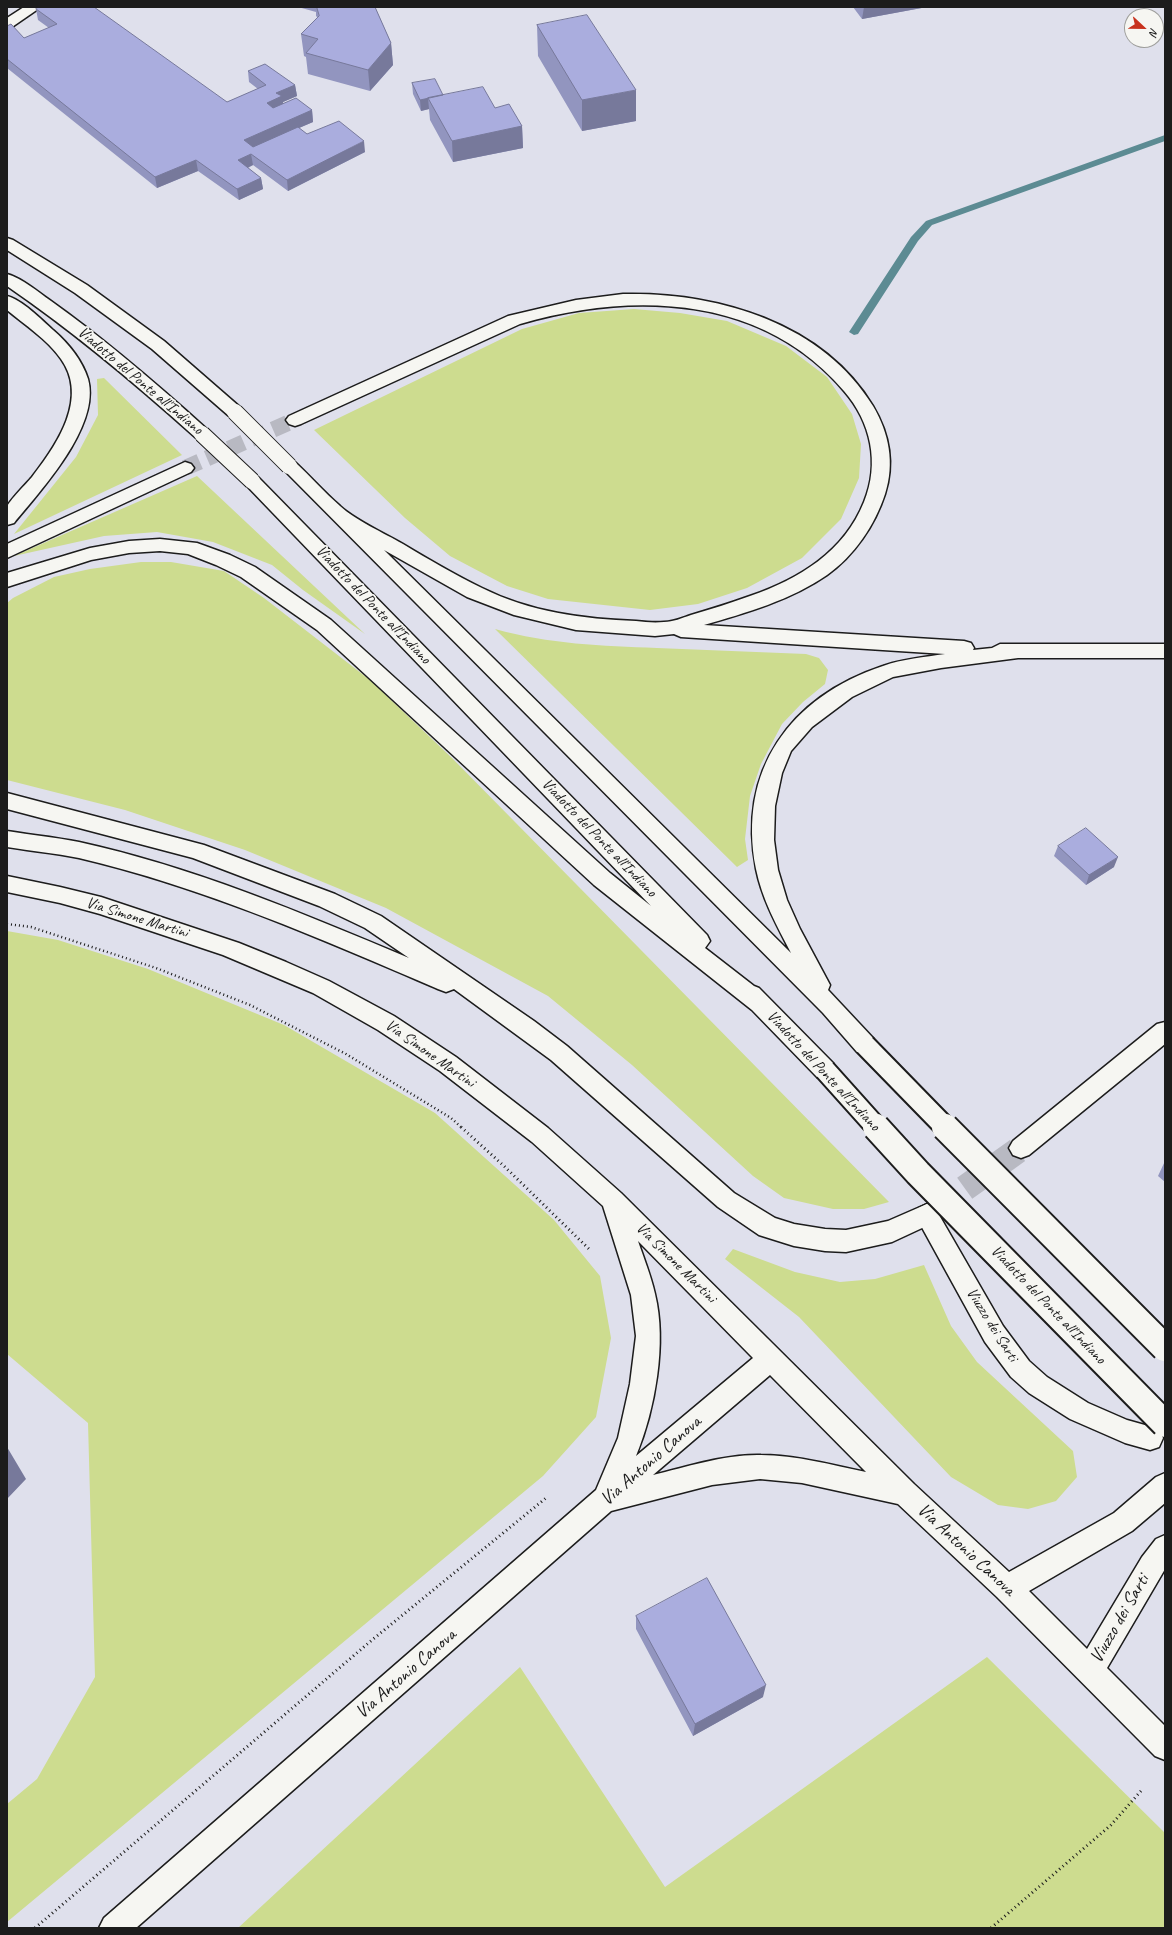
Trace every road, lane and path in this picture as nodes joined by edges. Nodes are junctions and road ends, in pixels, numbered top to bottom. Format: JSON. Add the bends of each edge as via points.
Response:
{"nodes":[{"id":1,"x":34,"y":7,"type":"edge"},
{"id":2,"x":7,"y":24,"type":"edge"},
{"id":3,"x":7,"y":243,"type":"edge"},
{"id":4,"x":7,"y":279,"type":"edge"},
{"id":5,"x":7,"y":301,"type":"edge"},
{"id":6,"x":295,"y":420,"type":"tunnel mouth"},
{"id":7,"x":185,"y":468,"type":"tunnel mouth"},
{"id":8,"x":31,"y":489,"type":"junction"},
{"id":9,"x":7,"y":502,"type":"edge"},
{"id":10,"x":335,"y":512,"type":"junction"},
{"id":11,"x":7,"y":519,"type":"edge"},
{"id":12,"x":7,"y":552,"type":"edge"},
{"id":13,"x":9,"y":581,"type":"edge"},
{"id":14,"x":668,"y":629,"type":"junction"},
{"id":15,"x":1165,"y":651,"type":"edge"},
{"id":16,"x":1015,"y":652,"type":"junction"},
{"id":17,"x":7,"y":800,"type":"edge"},
{"id":18,"x":7,"y":839,"type":"edge"},
{"id":19,"x":7,"y":884,"type":"edge"},
{"id":20,"x":7,"y":924,"type":"edge"},
{"id":21,"x":480,"y":997,"type":"junction"},
{"id":22,"x":761,"y":1004,"type":"junction"},
{"id":23,"x":831,"y":1007,"type":"junction"},
{"id":24,"x":1165,"y":1031,"type":"edge"},
{"id":25,"x":1021,"y":1148,"type":"tunnel mouth"},
{"id":26,"x":613,"y":1200,"type":"junction"},
{"id":27,"x":594,"y":1254,"type":"dead end"},
{"id":28,"x":1165,"y":1348,"type":"edge"},
{"id":29,"x":771,"y":1358,"type":"junction"},
{"id":30,"x":1157,"y":1431,"type":"edge"},
{"id":31,"x":1165,"y":1486,"type":"edge"},
{"id":32,"x":905,"y":1493,"type":"junction"},
{"id":33,"x":551,"y":1494,"type":"dead end"},
{"id":34,"x":605,"y":1500,"type":"junction"},
{"id":35,"x":1165,"y":1548,"type":"edge"},
{"id":36,"x":1007,"y":1588,"type":"junction"},
{"id":37,"x":1090,"y":1671,"type":"junction"},
{"id":38,"x":1165,"y":1746,"type":"edge"},
{"id":39,"x":1141,"y":1791,"type":"dead end"},
{"id":40,"x":35,"y":1928,"type":"edge"},
{"id":41,"x":114,"y":1928,"type":"edge"},
{"id":42,"x":991,"y":1928,"type":"edge"}],
"edges":[{"from":1,"to":2,"type":"main road"},
{"from":3,"to":10,"type":"main road","bridge":true,"via":[[81,289],[158,345],[235,412]]},
{"from":4,"to":22,"type":"main road","name":"Viadotto del Ponte all'Indiano","bridge":true,"via":[[40,300],[110,354],[252,481]]},
{"from":5,"to":8,"type":"main road","via":[[58,345],[70,359],[78,376],[78,414],[72,432]]},
{"from":6,"to":14,"type":"main road","via":[[514,320],[560,308],[637,299],[673,301],[737,315],[780,332],[826,361],[846,380],[865,408],[873,422],[881,453],[881,474],[876,494],[865,519],[851,541],[820,571],[770,597]]},
{"from":7,"to":12,"type":"main road"},
{"from":8,"to":9,"type":"main road"},
{"from":8,"to":11,"type":"main road"},
{"from":10,"to":14,"type":"main road","via":[[480,596],[508,607],[547,619],[579,625]]},
{"from":10,"to":23,"type":"main road"},
{"from":13,"to":22,"type":"main road","via":[[50,565],[90,554],[160,545],[190,548],[248,572],[324,625],[602,879]]},
{"from":14,"to":16,"type":"main road"},
{"from":15,"to":16,"type":"main road"},
{"from":16,"to":23,"type":"main road","via":[[938,661],[890,671],[828,703],[784,747],[770,782],[762,822],[766,870],[780,912]]},
{"from":17,"to":21,"type":"main road","via":[[197,851],[327,900],[393,934]]},
{"from":18,"to":21,"type":"main road","via":[[78,850],[180,878],[314,927]]},
{"from":19,"to":26,"type":"main road","name":"Via Simone Martini","via":[[74,899],[169,927],[231,949],[321,987],[386,1023],[448,1064],[540,1135]]},
{"from":20,"to":27,"type":"path","via":[[31,927],[156,968],[250,1005],[346,1054],[451,1118]]},
{"from":21,"to":30,"type":"main road","name":"Viuzzo dei Sarti","via":[[559,1053],[726,1200],[768,1227],[794,1235],[825,1240],[846,1240],[892,1231],[927,1215],[994,1334],[1020,1369],[1038,1385],[1079,1411],[1125,1431]]},
{"from":22,"to":30,"type":"main road","name":"Viadotto del Ponte all'Indiano","bridge":true,"via":[[825,1070]]},
{"from":23,"to":28,"type":"main road","bridge":true,"via":[[865,1045]]},
{"from":24,"to":25,"type":"main road"},
{"from":26,"to":29,"type":"main road","name":"Via Simone Martini"},
{"from":26,"to":34,"type":"main road","via":[[643,1295],[648,1336],[644,1384],[631,1438]]},
{"from":29,"to":32,"type":"main road","name":"Via Antonio Canova"},
{"from":29,"to":34,"type":"main road","name":"Via Antonio Canova"},
{"from":31,"to":36,"type":"main road","via":[[1123,1522]]},
{"from":32,"to":34,"type":"main road","via":[[802,1471],[760,1467],[712,1473]]},
{"from":32,"to":36,"type":"main road","name":"Via Antonio Canova"},
{"from":33,"to":40,"type":"path","via":[[372,1640]]},
{"from":34,"to":41,"type":"main road","name":"Via Antonio Canova"},
{"from":35,"to":37,"type":"main road","name":"Viuzzo dei Sarti","via":[[1151,1566]]},
{"from":36,"to":37,"type":"main road","name":"Via Antonio Canova"},
{"from":37,"to":38,"type":"main road","name":"Via Antonio Canova"},
{"from":39,"to":42,"type":"path","via":[[1111,1825]]}]}
